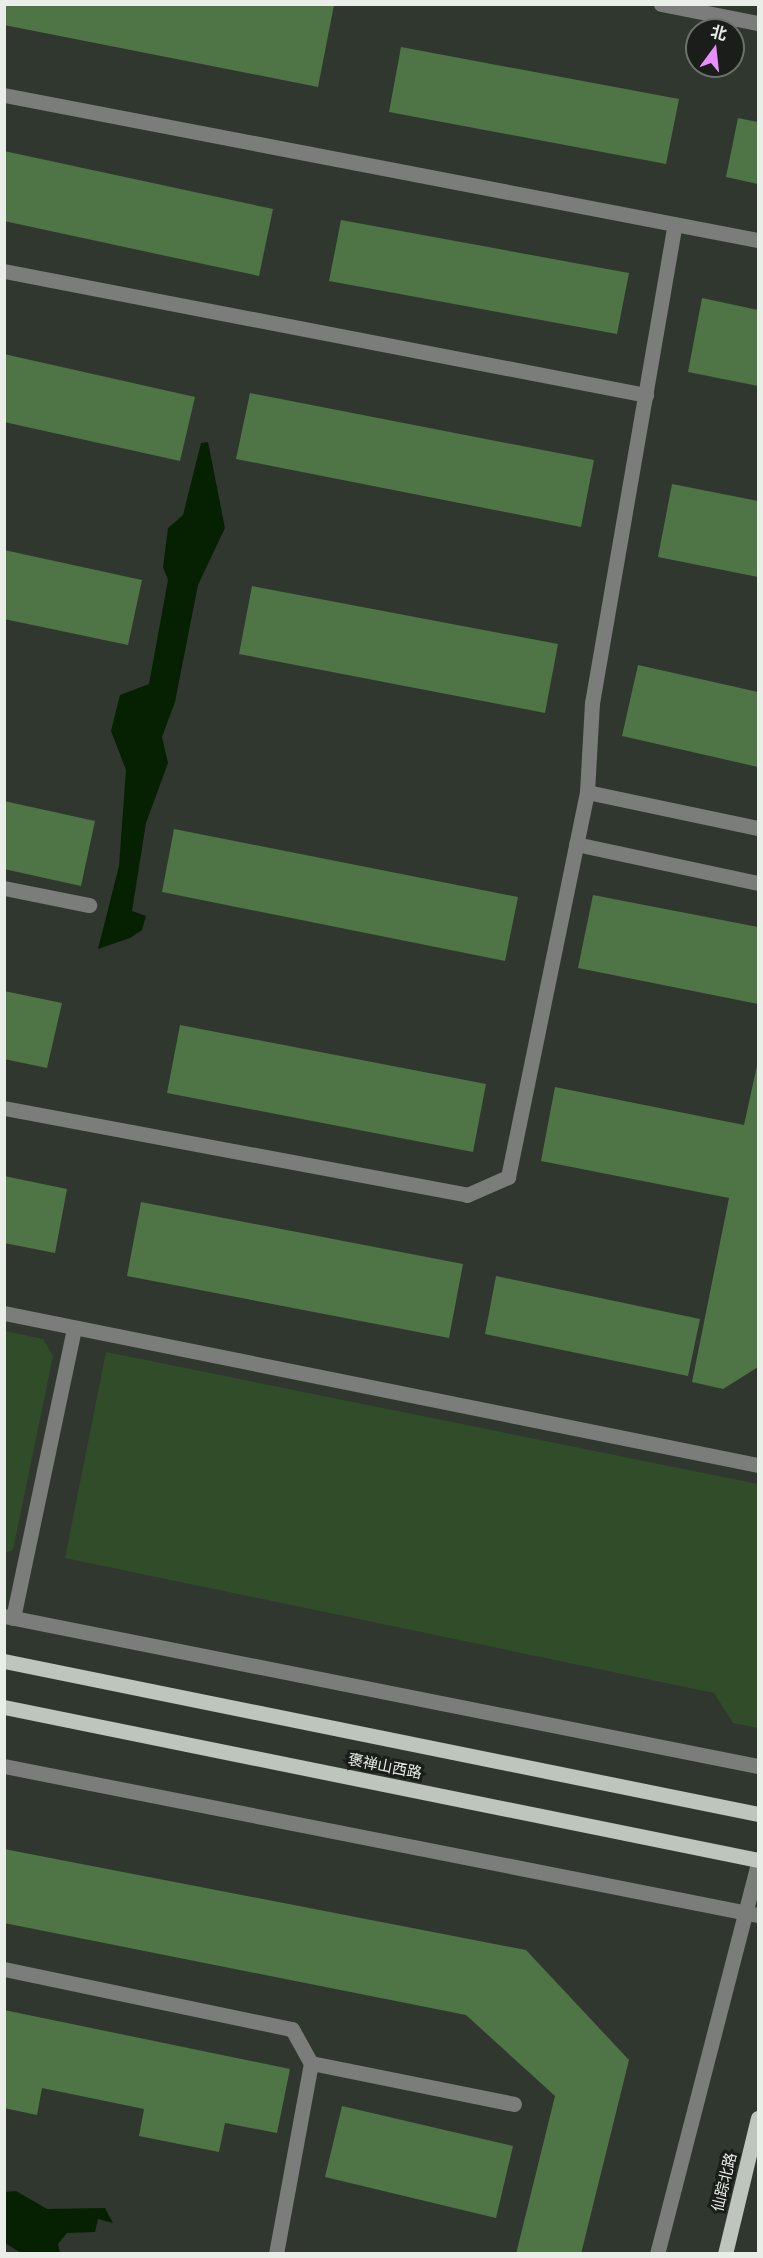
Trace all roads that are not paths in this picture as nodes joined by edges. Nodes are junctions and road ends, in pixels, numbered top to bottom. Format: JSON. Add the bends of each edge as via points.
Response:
{"nodes":[{"id":1,"x":661,"y":4,"type":"edge"},
{"id":2,"x":759,"y":23,"type":"edge"},
{"id":3,"x":4,"y":95,"type":"edge"},
{"id":4,"x":675,"y":224,"type":"junction"},
{"id":5,"x":759,"y":240,"type":"edge"},
{"id":6,"x":4,"y":271,"type":"edge"},
{"id":7,"x":646,"y":395,"type":"junction"},
{"id":8,"x":587,"y":792,"type":"junction"},
{"id":9,"x":759,"y":828,"type":"edge"},
{"id":10,"x":576,"y":844,"type":"junction"},
{"id":11,"x":759,"y":883,"type":"edge"},
{"id":12,"x":4,"y":888,"type":"edge"},
{"id":13,"x":90,"y":905,"type":"dead end"},
{"id":14,"x":4,"y":1108,"type":"edge"},
{"id":15,"x":4,"y":1313,"type":"edge"},
{"id":16,"x":74,"y":1328,"type":"junction"},
{"id":17,"x":759,"y":1465,"type":"edge"},
{"id":18,"x":9,"y":1617,"type":"edge"},
{"id":19,"x":4,"y":1661,"type":"edge"},
{"id":20,"x":4,"y":1707,"type":"edge"},
{"id":21,"x":4,"y":1766,"type":"edge"},
{"id":22,"x":759,"y":1766,"type":"edge"},
{"id":23,"x":759,"y":1814,"type":"edge"},
{"id":24,"x":759,"y":1861,"type":"edge"},
{"id":25,"x":752,"y":1913,"type":"edge"},
{"id":26,"x":4,"y":1969,"type":"edge"},
{"id":27,"x":311,"y":2063,"type":"junction"},
{"id":28,"x":514,"y":2104,"type":"dead end"},
{"id":29,"x":759,"y":2118,"type":"edge"},
{"id":30,"x":276,"y":2253,"type":"edge"},
{"id":31,"x":657,"y":2253,"type":"edge"},
{"id":32,"x":725,"y":2253,"type":"edge"}],
"edges":[{"from":1,"to":2,"type":"street"},
{"from":3,"to":4,"type":"street"},
{"from":4,"to":5,"type":"street"},
{"from":4,"to":7,"type":"street"},
{"from":6,"to":7,"type":"street"},
{"from":7,"to":8,"type":"street","via":[[592,703]]},
{"from":8,"to":9,"type":"street"},
{"from":8,"to":10,"type":"street"},
{"from":10,"to":11,"type":"street"},
{"from":10,"to":14,"type":"street","via":[[508,1177],[467,1195]]},
{"from":12,"to":13,"type":"street"},
{"from":15,"to":16,"type":"street"},
{"from":16,"to":17,"type":"street"},
{"from":16,"to":18,"type":"street"},
{"from":18,"to":22,"type":"street"},
{"from":19,"to":23,"type":"main road","name":"褒禅山西路"},
{"from":20,"to":24,"type":"main road","name":"褒禅山西路"},
{"from":21,"to":25,"type":"street"},
{"from":24,"to":25,"type":"street"},
{"from":25,"to":31,"type":"street"},
{"from":26,"to":27,"type":"street","via":[[292,2029]]},
{"from":27,"to":28,"type":"street"},
{"from":27,"to":30,"type":"street"},
{"from":29,"to":32,"type":"main road","name":"仙踪北路"}]}
